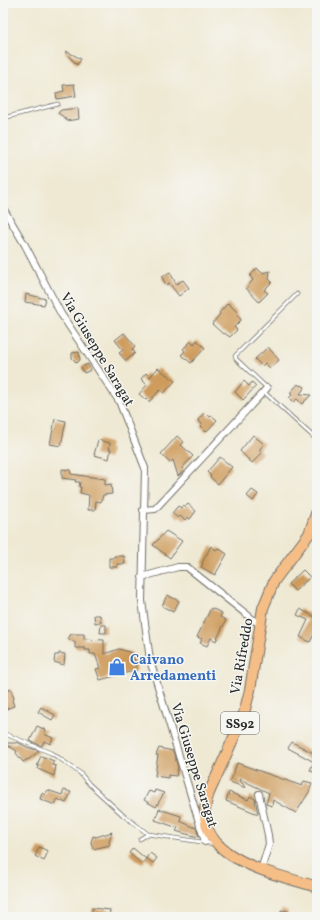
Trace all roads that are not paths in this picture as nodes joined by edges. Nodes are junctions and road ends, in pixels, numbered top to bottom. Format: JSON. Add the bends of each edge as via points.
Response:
{"nodes":[{"id":1,"x":58,"y":104,"type":"dead end"},
{"id":2,"x":3,"y":118,"type":"edge"},
{"id":3,"x":3,"y":208,"type":"edge"},
{"id":4,"x":297,"y":294,"type":"dead end"},
{"id":5,"x":266,"y":390,"type":"junction"},
{"id":6,"x":317,"y":440,"type":"edge"},
{"id":7,"x":143,"y":510,"type":"junction"},
{"id":8,"x":317,"y":511,"type":"edge"},
{"id":9,"x":142,"y":577,"type":"junction"},
{"id":10,"x":260,"y":625,"type":"junction"},
{"id":11,"x":3,"y":733,"type":"edge"},
{"id":12,"x":259,"y":794,"type":"dead end"},
{"id":13,"x":148,"y":834,"type":"junction"},
{"id":14,"x":140,"y":839,"type":"dead end"},
{"id":15,"x":205,"y":842,"type":"junction"},
{"id":16,"x":218,"y":844,"type":"junction"},
{"id":17,"x":261,"y":870,"type":"junction"},
{"id":18,"x":317,"y":887,"type":"edge"}],
"edges":[{"from":1,"to":2,"type":"lane"},
{"from":3,"to":7,"type":"street","name":"Via Giuseppe Saragat","via":[[61,314],[119,401],[145,468]]},
{"from":4,"to":5,"type":"lane","via":[[235,356]]},
{"from":5,"to":6,"type":"lane"},
{"from":5,"to":7,"type":"street","via":[[155,509]]},
{"from":7,"to":9,"type":"street","name":"Via Giuseppe Saragat"},
{"from":8,"to":10,"type":"main road","name":"Via Rifreddo","number":"SS92","via":[[309,534],[274,581],[263,608]]},
{"from":9,"to":10,"type":"street","via":[[178,566],[187,567]]},
{"from":9,"to":15,"type":"street","name":"Via Giuseppe Saragat","via":[[142,601],[150,660]]},
{"from":10,"to":16,"type":"main road","name":"Via Rifreddo","number":"SS92","via":[[243,717],[206,802],[206,821]]},
{"from":11,"to":13,"type":"lane","via":[[51,753],[65,762],[123,815]]},
{"from":12,"to":17,"type":"street","via":[[269,844]]},
{"from":13,"to":14,"type":"lane"},
{"from":13,"to":15,"type":"lane"},
{"from":15,"to":16,"type":"lane"},
{"from":16,"to":17,"type":"main road","name":"Via Rifreddo","number":"SS92","via":[[236,859]]},
{"from":17,"to":18,"type":"main road","name":"Via Rifreddo","number":"SS92"}]}
